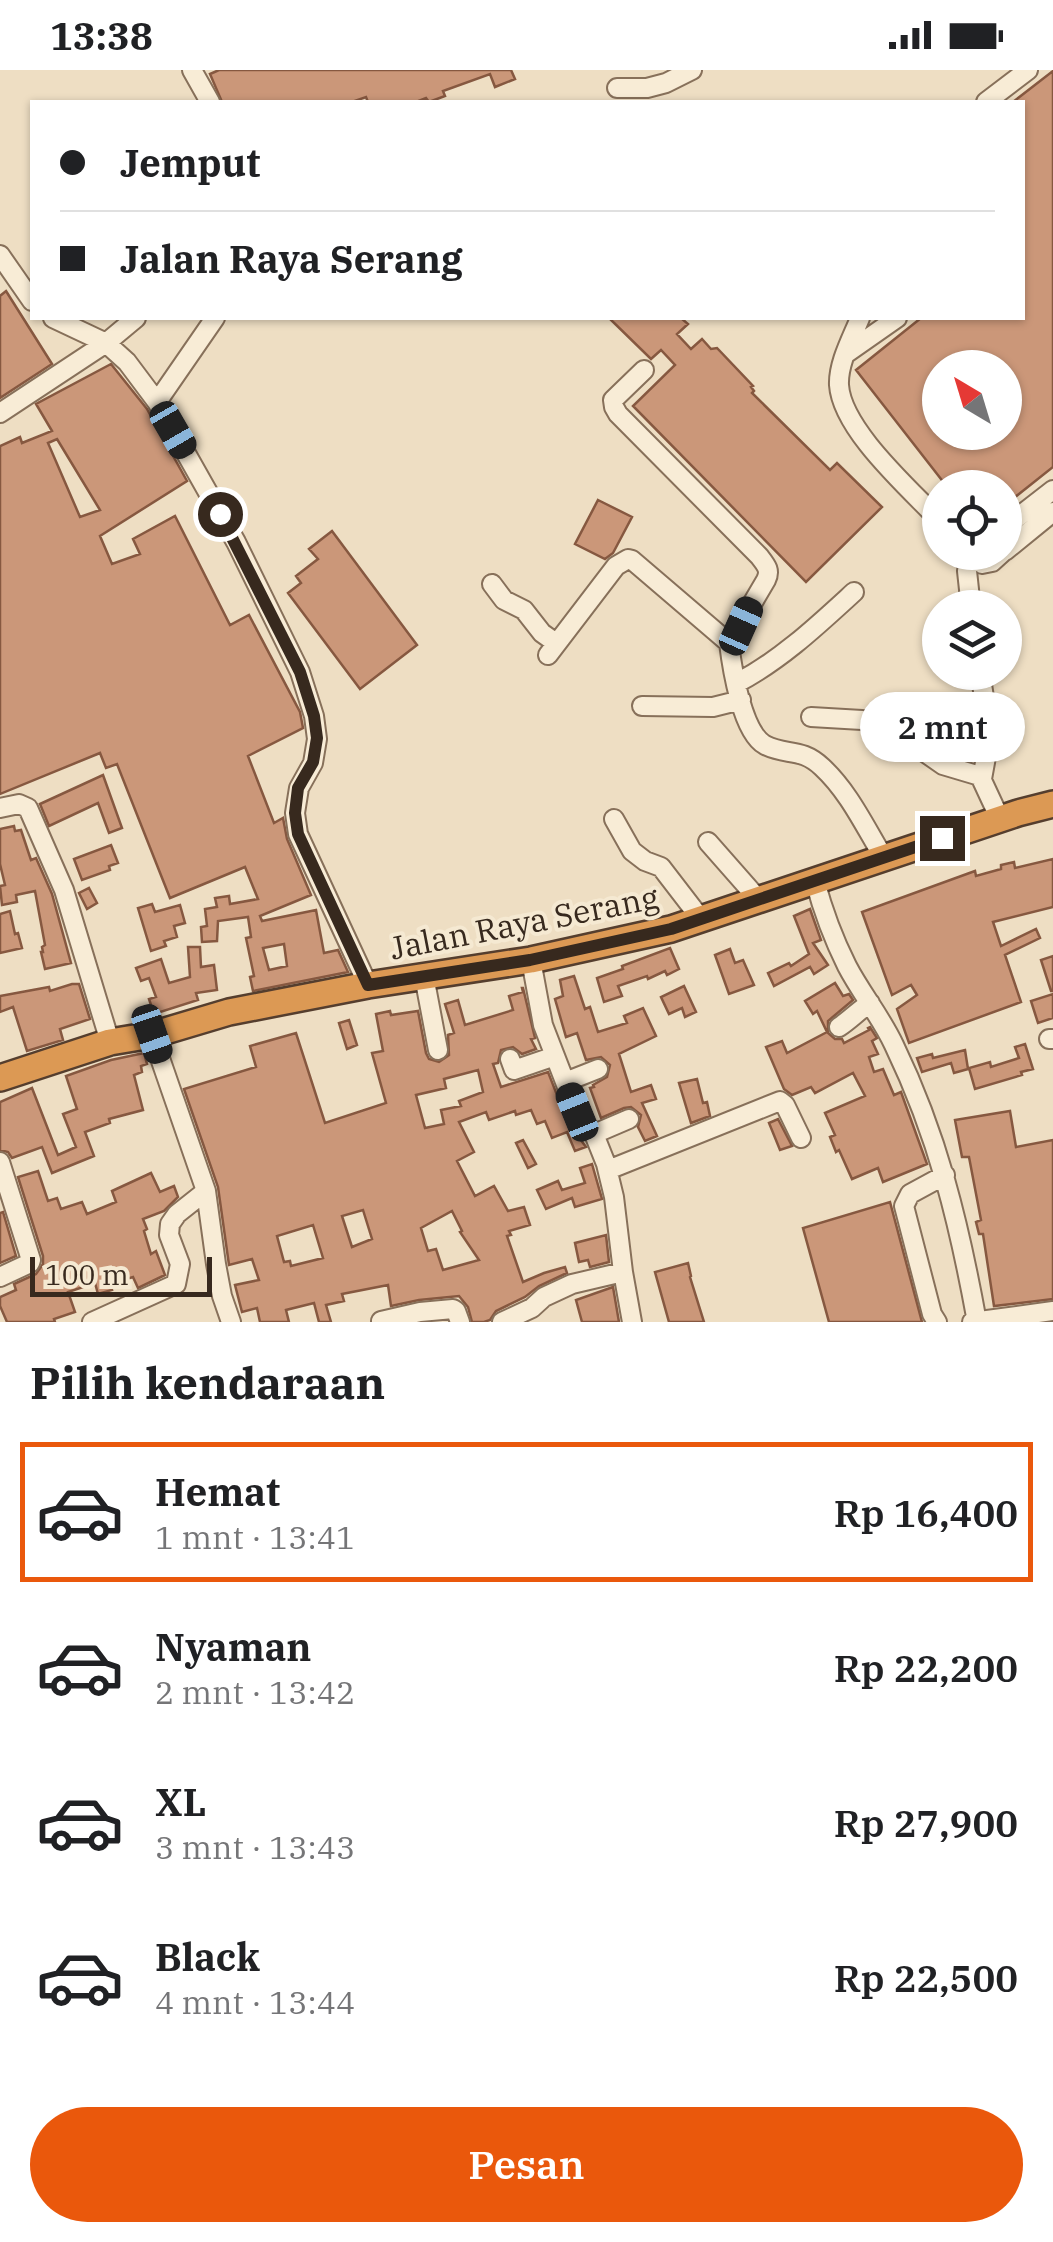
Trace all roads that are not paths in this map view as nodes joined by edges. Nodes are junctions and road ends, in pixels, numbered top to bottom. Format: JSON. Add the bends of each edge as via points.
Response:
{"nodes":[{"id":1,"x":192,"y":70,"type":"edge"},
{"id":2,"x":634,"y":70,"type":"edge"},
{"id":3,"x":692,"y":70,"type":"edge"},
{"id":4,"x":1028,"y":70,"type":"edge"},
{"id":5,"x":617,"y":88,"type":"dead end"},
{"id":6,"x":640,"y":90,"type":"junction"},
{"id":7,"x":209,"y":100,"type":"edge"},
{"id":8,"x":989,"y":100,"type":"edge"},
{"id":9,"x":0,"y":255,"type":"edge"},
{"id":10,"x":30,"y":298,"type":"edge"},
{"id":11,"x":57,"y":320,"type":"edge"},
{"id":12,"x":134,"y":320,"type":"edge"},
{"id":13,"x":214,"y":320,"type":"edge"},
{"id":14,"x":859,"y":320,"type":"edge"},
{"id":15,"x":894,"y":320,"type":"edge"},
{"id":16,"x":106,"y":343,"type":"junction"},
{"id":17,"x":847,"y":353,"type":"junction"},
{"id":18,"x":644,"y":370,"type":"dead end"},
{"id":19,"x":157,"y":402,"type":"junction"},
{"id":20,"x":0,"y":413,"type":"edge"},
{"id":21,"x":1053,"y":490,"type":"edge"},
{"id":22,"x":922,"y":502,"type":"edge"},
{"id":23,"x":1053,"y":512,"type":"edge"},
{"id":24,"x":1022,"y":515,"type":"edge"},
{"id":25,"x":1022,"y":537,"type":"edge"},
{"id":26,"x":492,"y":584,"type":"dead end"},
{"id":27,"x":854,"y":592,"type":"dead end"},
{"id":28,"x":729,"y":644,"type":"junction"},
{"id":29,"x":983,"y":690,"type":"edge"},
{"id":30,"x":739,"y":692,"type":"junction"},
{"id":31,"x":642,"y":706,"type":"dead end"},
{"id":32,"x":811,"y":716,"type":"dead end"},
{"id":33,"x":982,"y":779,"type":"junction"},
{"id":34,"x":1053,"y":804,"type":"edge"},
{"id":35,"x":0,"y":808,"type":"edge"},
{"id":36,"x":1000,"y":818,"type":"junction"},
{"id":37,"x":614,"y":819,"type":"dead end"},
{"id":38,"x":708,"y":842,"type":"dead end"},
{"id":39,"x":884,"y":858,"type":"junction"},
{"id":40,"x":815,"y":880,"type":"junction"},
{"id":41,"x":758,"y":900,"type":"junction"},
{"id":42,"x":701,"y":919,"type":"junction"},
{"id":43,"x":530,"y":960,"type":"junction"},
{"id":44,"x":424,"y":976,"type":"junction"},
{"id":45,"x":368,"y":985,"type":"junction"},
{"id":46,"x":870,"y":1004,"type":"junction"},
{"id":47,"x":839,"y":1027,"type":"dead end"},
{"id":48,"x":152,"y":1034,"type":"junction"},
{"id":49,"x":110,"y":1042,"type":"junction"},
{"id":50,"x":438,"y":1050,"type":"dead end"},
{"id":51,"x":555,"y":1056,"type":"junction"},
{"id":52,"x":510,"y":1059,"type":"dead end"},
{"id":53,"x":598,"y":1069,"type":"dead end"},
{"id":54,"x":0,"y":1078,"type":"edge"},
{"id":55,"x":565,"y":1082,"type":"junction"},
{"id":56,"x":629,"y":1119,"type":"dead end"},
{"id":57,"x":594,"y":1134,"type":"junction"},
{"id":58,"x":801,"y":1138,"type":"dead end"},
{"id":59,"x":0,"y":1162,"type":"edge"},
{"id":60,"x":608,"y":1170,"type":"junction"},
{"id":61,"x":945,"y":1174,"type":"junction"},
{"id":62,"x":206,"y":1191,"type":"junction"},
{"id":63,"x":623,"y":1272,"type":"junction"},
{"id":64,"x":0,"y":1277,"type":"edge"},
{"id":65,"x":1053,"y":1311,"type":"edge"},
{"id":66,"x":381,"y":1321,"type":"edge"},
{"id":67,"x":92,"y":1322,"type":"edge"},
{"id":68,"x":231,"y":1322,"type":"edge"},
{"id":69,"x":460,"y":1322,"type":"edge"},
{"id":70,"x":502,"y":1322,"type":"edge"},
{"id":71,"x":632,"y":1322,"type":"edge"},
{"id":72,"x":937,"y":1322,"type":"edge"},
{"id":73,"x":975,"y":1322,"type":"edge"}],
"edges":[{"from":1,"to":7,"type":"street"},
{"from":2,"to":6,"type":"street"},
{"from":3,"to":6,"type":"street"},
{"from":4,"to":8,"type":"street"},
{"from":5,"to":6,"type":"street"},
{"from":9,"to":10,"type":"street"},
{"from":11,"to":16,"type":"street"},
{"from":12,"to":16,"type":"street"},
{"from":13,"to":19,"type":"street"},
{"from":14,"to":17,"type":"street"},
{"from":15,"to":17,"type":"street"},
{"from":16,"to":19,"type":"street"},
{"from":16,"to":20,"type":"street"},
{"from":17,"to":22,"type":"street","via":[[839,386],[848,411],[871,448]]},
{"from":18,"to":28,"type":"street","via":[[613,400],[618,414],[768,568]]},
{"from":19,"to":45,"type":"street","via":[[300,672],[317,738],[298,788],[298,834]]},
{"from":21,"to":24,"type":"street"},
{"from":23,"to":25,"type":"street"},
{"from":26,"to":28,"type":"street","via":[[524,610],[552,649],[616,566],[632,560]]},
{"from":27,"to":30,"type":"street"},
{"from":28,"to":30,"type":"street"},
{"from":29,"to":33,"type":"street","via":[[990,735]]},
{"from":30,"to":31,"type":"street","via":[[713,708]]},
{"from":30,"to":39,"type":"street","via":[[763,744],[808,754],[824,768]]},
{"from":32,"to":33,"type":"street","via":[[877,724],[944,765]]},
{"from":33,"to":36,"type":"street"},
{"from":34,"to":36,"type":"highway","name":"Jalan Raya Serang"},
{"from":35,"to":49,"type":"street","via":[[28,808],[64,890]]},
{"from":36,"to":39,"type":"highway","name":"Jalan Raya Serang"},
{"from":37,"to":42,"type":"street","via":[[632,851],[660,867]]},
{"from":38,"to":41,"type":"street"},
{"from":39,"to":40,"type":"highway","name":"Jalan Raya Serang"},
{"from":40,"to":41,"type":"highway","name":"Jalan Raya Serang"},
{"from":40,"to":46,"type":"street","via":[[835,940]]},
{"from":41,"to":42,"type":"highway","name":"Jalan Raya Serang"},
{"from":42,"to":43,"type":"highway","name":"Jalan Raya Serang"},
{"from":43,"to":44,"type":"highway","name":"Jalan Raya Serang"},
{"from":43,"to":51,"type":"street"},
{"from":44,"to":45,"type":"highway","name":"Jalan Raya Serang"},
{"from":44,"to":50,"type":"street"},
{"from":45,"to":48,"type":"highway","name":"Jalan Raya Serang"},
{"from":46,"to":47,"type":"street"},
{"from":46,"to":61,"type":"street","via":[[893,1043]]},
{"from":48,"to":49,"type":"highway","name":"Jalan Raya Serang"},
{"from":48,"to":62,"type":"street"},
{"from":49,"to":54,"type":"highway","name":"Jalan Raya Serang"},
{"from":51,"to":52,"type":"street","via":[[515,1070]]},
{"from":51,"to":55,"type":"street"},
{"from":53,"to":55,"type":"street"},
{"from":55,"to":57,"type":"street","via":[[579,1118]]},
{"from":56,"to":57,"type":"street"},
{"from":57,"to":60,"type":"street"},
{"from":58,"to":60,"type":"street","via":[[780,1101]]},
{"from":59,"to":64,"type":"street","via":[[32,1260]]},
{"from":60,"to":63,"type":"street"},
{"from":61,"to":72,"type":"street","via":[[910,1194],[904,1206]]},
{"from":61,"to":73,"type":"street"},
{"from":62,"to":67,"type":"street","via":[[170,1224],[180,1264],[176,1284]]},
{"from":62,"to":68,"type":"street"},
{"from":63,"to":70,"type":"street","via":[[572,1284]]},
{"from":63,"to":71,"type":"street"},
{"from":65,"to":73,"type":"street"},
{"from":66,"to":69,"type":"street","via":[[453,1309]]}]}
